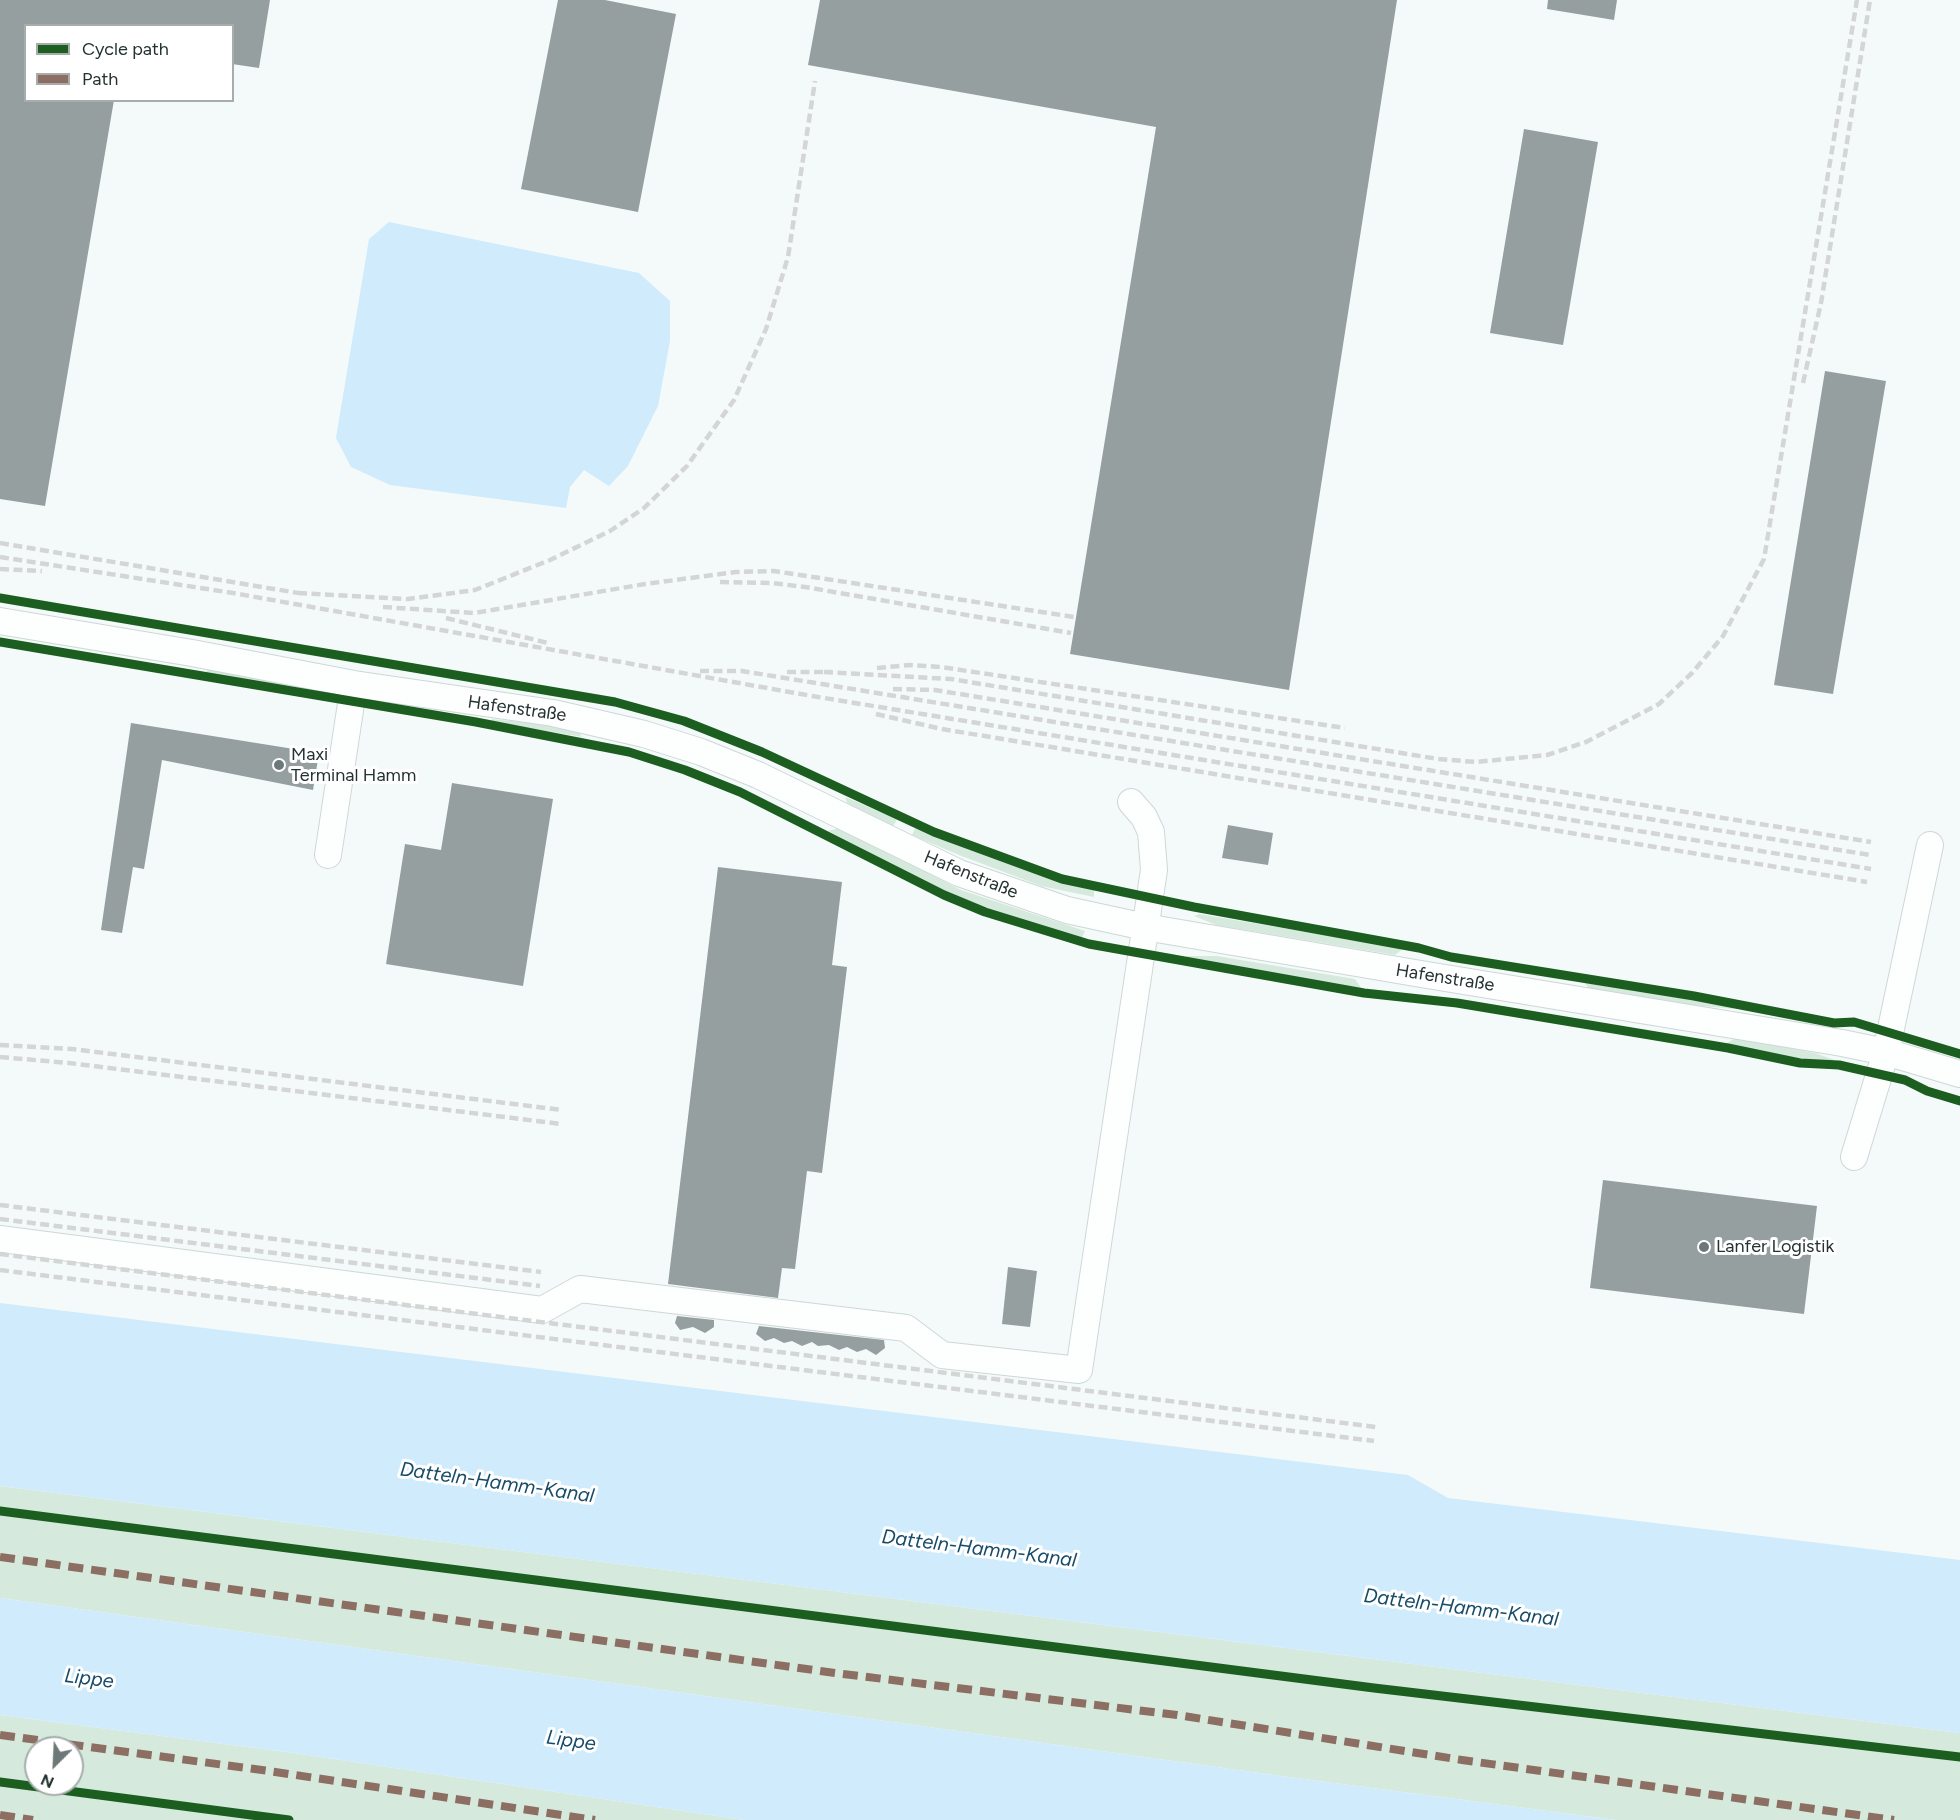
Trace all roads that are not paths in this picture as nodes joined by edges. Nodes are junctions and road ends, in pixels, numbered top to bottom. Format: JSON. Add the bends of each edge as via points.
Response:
{"nodes":[{"id":1,"x":0,"y":621,"type":"edge"},
{"id":2,"x":354,"y":684,"type":"junction"},
{"id":3,"x":1131,"y":802,"type":"dead end"},
{"id":4,"x":1930,"y":845,"type":"dead end"},
{"id":5,"x":328,"y":855,"type":"dead end"},
{"id":6,"x":1145,"y":927,"type":"junction"},
{"id":7,"x":1886,"y":1052,"type":"junction"},
{"id":8,"x":1960,"y":1074,"type":"edge"},
{"id":9,"x":1854,"y":1157,"type":"dead end"},
{"id":10,"x":0,"y":1239,"type":"edge"}],
"edges":[{"from":1,"to":2,"type":"street","name":"Hafenstraße"},
{"from":2,"to":5,"type":"street"},
{"from":2,"to":6,"type":"street","name":"Hafenstraße","via":[[553,713],[644,734],[758,775],[990,886],[1067,910]]},
{"from":3,"to":6,"type":"street","via":[[1144,817],[1154,848]]},
{"from":4,"to":7,"type":"street"},
{"from":6,"to":7,"type":"street","name":"Hafenstraße"},
{"from":6,"to":10,"type":"street","via":[[1078,1370],[942,1355],[906,1328],[580,1289],[542,1310]]},
{"from":7,"to":8,"type":"street","name":"Hafenstraße"},
{"from":7,"to":9,"type":"street"}]}
